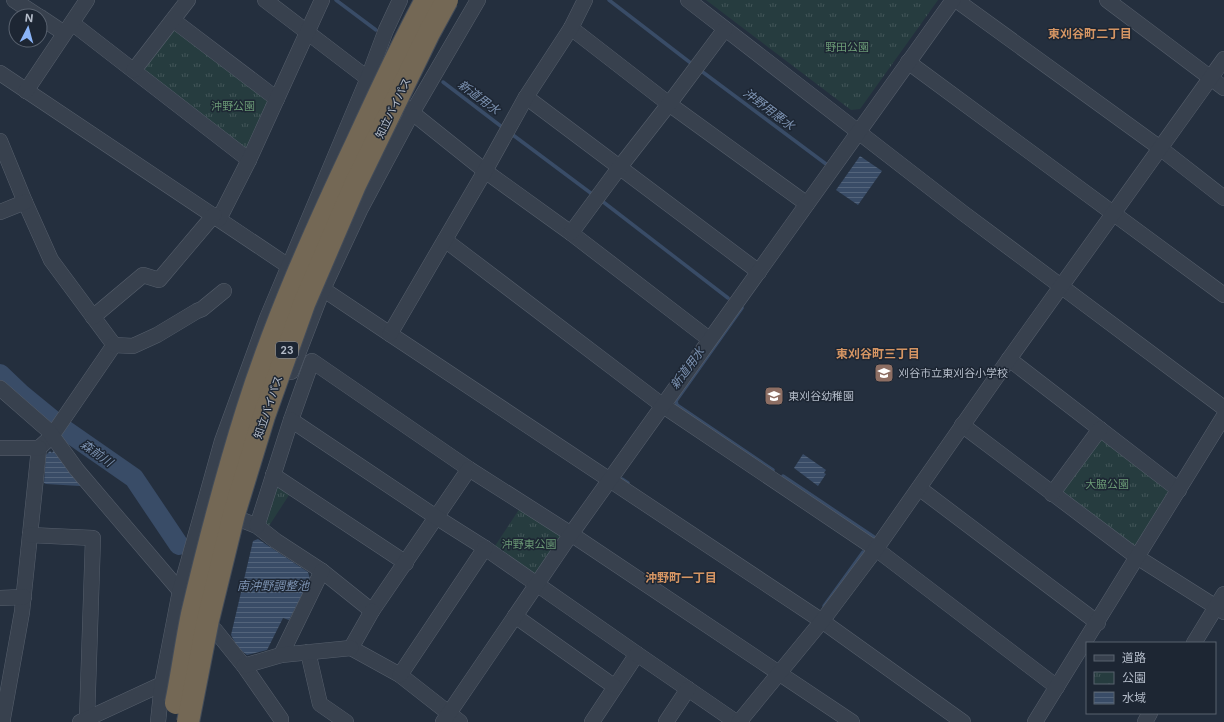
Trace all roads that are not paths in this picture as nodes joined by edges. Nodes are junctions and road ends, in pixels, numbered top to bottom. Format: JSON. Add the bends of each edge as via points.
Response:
{"nodes":[{"id":1,"x":14,"y":0,"type":"edge"},
{"id":2,"x":87,"y":0,"type":"edge"},
{"id":3,"x":188,"y":0,"type":"edge"},
{"id":4,"x":266,"y":0,"type":"edge"},
{"id":5,"x":322,"y":0,"type":"edge"},
{"id":6,"x":400,"y":0,"type":"edge"},
{"id":7,"x":426,"y":0,"type":"edge"},
{"id":8,"x":447,"y":0,"type":"edge"},
{"id":9,"x":478,"y":0,"type":"edge"},
{"id":10,"x":586,"y":0,"type":"edge"},
{"id":11,"x":688,"y":0,"type":"edge"},
{"id":12,"x":953,"y":0,"type":"edge"},
{"id":13,"x":956,"y":0,"type":"edge"},
{"id":14,"x":1106,"y":0,"type":"edge"},
{"id":15,"x":26,"y":8,"type":"edge"},
{"id":16,"x":48,"y":20,"type":"edge"},
{"id":17,"x":173,"y":20,"type":"junction"},
{"id":18,"x":68,"y":28,"type":"junction"},
{"id":19,"x":571,"y":28,"type":"junction"},
{"id":20,"x":725,"y":29,"type":"junction"},
{"id":21,"x":308,"y":31,"type":"junction"},
{"id":22,"x":1224,"y":59,"type":"edge"},
{"id":23,"x":908,"y":62,"type":"junction"},
{"id":24,"x":134,"y":70,"type":"junction"},
{"id":25,"x":0,"y":73,"type":"edge"},
{"id":26,"x":368,"y":78,"type":"junction"},
{"id":27,"x":1210,"y":79,"type":"junction"},
{"id":28,"x":1224,"y":88,"type":"edge"},
{"id":29,"x":26,"y":91,"type":"junction"},
{"id":30,"x":526,"y":97,"type":"junction"},
{"id":31,"x":277,"y":99,"type":"junction"},
{"id":32,"x":669,"y":104,"type":"junction"},
{"id":33,"x":412,"y":113,"type":"junction"},
{"id":34,"x":859,"y":131,"type":"junction"},
{"id":35,"x":0,"y":141,"type":"edge"},
{"id":36,"x":1160,"y":148,"type":"junction"},
{"id":37,"x":249,"y":160,"type":"junction"},
{"id":38,"x":619,"y":168,"type":"junction"},
{"id":39,"x":485,"y":171,"type":"junction"},
{"id":40,"x":1224,"y":198,"type":"edge"},
{"id":41,"x":25,"y":202,"type":"junction"},
{"id":42,"x":807,"y":204,"type":"junction"},
{"id":43,"x":0,"y":212,"type":"edge"},
{"id":44,"x":1114,"y":214,"type":"junction"},
{"id":45,"x":216,"y":217,"type":"junction"},
{"id":46,"x":571,"y":233,"type":"junction"},
{"id":47,"x":445,"y":240,"type":"junction"},
{"id":48,"x":289,"y":266,"type":"junction"},
{"id":49,"x":759,"y":272,"type":"junction"},
{"id":50,"x":1061,"y":286,"type":"junction"},
{"id":51,"x":323,"y":289,"type":"junction"},
{"id":52,"x":224,"y":291,"type":"dead end"},
{"id":53,"x":1224,"y":295,"type":"edge"},
{"id":54,"x":93,"y":317,"type":"junction"},
{"id":55,"x":390,"y":334,"type":"junction"},
{"id":56,"x":710,"y":339,"type":"junction"},
{"id":57,"x":114,"y":345,"type":"junction"},
{"id":58,"x":1009,"y":359,"type":"junction"},
{"id":59,"x":0,"y":388,"type":"edge"},
{"id":60,"x":662,"y":405,"type":"junction"},
{"id":61,"x":1224,"y":408,"type":"edge"},
{"id":62,"x":1224,"y":416,"type":"edge"},
{"id":63,"x":291,"y":420,"type":"junction"},
{"id":64,"x":962,"y":425,"type":"junction"},
{"id":65,"x":1100,"y":429,"type":"junction"},
{"id":66,"x":53,"y":434,"type":"junction"},
{"id":67,"x":0,"y":448,"type":"edge"},
{"id":68,"x":39,"y":448,"type":"junction"},
{"id":69,"x":469,"y":469,"type":"junction"},
{"id":70,"x":273,"y":475,"type":"junction"},
{"id":71,"x":610,"y":479,"type":"junction"},
{"id":72,"x":919,"y":488,"type":"junction"},
{"id":73,"x":1179,"y":490,"type":"junction"},
{"id":74,"x":1052,"y":494,"type":"junction"},
{"id":75,"x":436,"y":517,"type":"junction"},
{"id":76,"x":242,"y":520,"type":"junction"},
{"id":77,"x":257,"y":526,"type":"junction"},
{"id":78,"x":570,"y":534,"type":"junction"},
{"id":79,"x":30,"y":535,"type":"junction"},
{"id":80,"x":485,"y":548,"type":"junction"},
{"id":81,"x":876,"y":549,"type":"junction"},
{"id":82,"x":1137,"y":557,"type":"junction"},
{"id":83,"x":406,"y":563,"type":"junction"},
{"id":84,"x":322,"y":571,"type":"junction"},
{"id":85,"x":536,"y":584,"type":"junction"},
{"id":86,"x":180,"y":591,"type":"junction"},
{"id":87,"x":1224,"y":594,"type":"edge"},
{"id":88,"x":0,"y":598,"type":"edge"},
{"id":89,"x":24,"y":598,"type":"junction"},
{"id":90,"x":1220,"y":610,"type":"edge"},
{"id":91,"x":372,"y":612,"type":"junction"},
{"id":92,"x":515,"y":616,"type":"junction"},
{"id":93,"x":822,"y":621,"type":"junction"},
{"id":94,"x":1098,"y":622,"type":"junction"},
{"id":95,"x":215,"y":630,"type":"junction"},
{"id":96,"x":1195,"y":642,"type":"edge"},
{"id":97,"x":351,"y":648,"type":"junction"},
{"id":98,"x":308,"y":652,"type":"junction"},
{"id":99,"x":637,"y":654,"type":"junction"},
{"id":100,"x":281,"y":655,"type":"junction"},
{"id":101,"x":244,"y":666,"type":"junction"},
{"id":102,"x":778,"y":674,"type":"junction"},
{"id":103,"x":400,"y":675,"type":"junction"},
{"id":104,"x":162,"y":684,"type":"junction"},
{"id":105,"x":615,"y":687,"type":"junction"},
{"id":106,"x":1057,"y":688,"type":"junction"},
{"id":107,"x":688,"y":689,"type":"junction"},
{"id":108,"x":451,"y":719,"type":"edge"},
{"id":109,"x":84,"y":720,"type":"edge"},
{"id":110,"x":282,"y":721,"type":"edge"},
{"id":111,"x":3,"y":722,"type":"edge"},
{"id":112,"x":158,"y":722,"type":"edge"},
{"id":113,"x":173,"y":722,"type":"edge"},
{"id":114,"x":188,"y":722,"type":"edge"},
{"id":115,"x":198,"y":722,"type":"edge"},
{"id":116,"x":346,"y":722,"type":"edge"},
{"id":117,"x":592,"y":722,"type":"edge"},
{"id":118,"x":666,"y":722,"type":"edge"},
{"id":119,"x":737,"y":722,"type":"edge"},
{"id":120,"x":852,"y":722,"type":"edge"},
{"id":121,"x":964,"y":722,"type":"edge"},
{"id":122,"x":1035,"y":722,"type":"edge"}],
"edges":[{"from":1,"to":15,"type":"street"},
{"from":2,"to":18,"type":"street"},
{"from":3,"to":17,"type":"street"},
{"from":4,"to":21,"type":"street"},
{"from":5,"to":21,"type":"street"},
{"from":6,"to":26,"type":"street"},
{"from":7,"to":113,"type":"highway","name":"知立バイパス","number":"23","bridge":true,"via":[[312,239],[247,410],[218,510],[192,615]]},
{"from":8,"to":114,"type":"highway","name":"知立バイパス","number":"23","bridge":true,"via":[[355,185],[301,312],[264,416],[234,514],[208,620]]},
{"from":9,"to":33,"type":"street"},
{"from":10,"to":19,"type":"street"},
{"from":11,"to":20,"type":"street"},
{"from":12,"to":23,"type":"street"},
{"from":13,"to":36,"type":"street"},
{"from":14,"to":27,"type":"street"},
{"from":16,"to":18,"type":"street"},
{"from":17,"to":24,"type":"street"},
{"from":17,"to":31,"type":"street"},
{"from":18,"to":24,"type":"street"},
{"from":18,"to":29,"type":"street"},
{"from":19,"to":30,"type":"street"},
{"from":19,"to":32,"type":"street"},
{"from":20,"to":32,"type":"street"},
{"from":20,"to":34,"type":"street"},
{"from":21,"to":26,"type":"street"},
{"from":21,"to":31,"type":"street"},
{"from":22,"to":27,"type":"street"},
{"from":23,"to":34,"type":"street"},
{"from":23,"to":44,"type":"street"},
{"from":24,"to":37,"type":"street"},
{"from":25,"to":29,"type":"street"},
{"from":26,"to":33,"type":"street"},
{"from":26,"to":48,"type":"street"},
{"from":27,"to":28,"type":"street"},
{"from":27,"to":36,"type":"street"},
{"from":29,"to":45,"type":"street"},
{"from":30,"to":38,"type":"street"},
{"from":30,"to":39,"type":"street"},
{"from":31,"to":37,"type":"street"},
{"from":32,"to":38,"type":"street"},
{"from":32,"to":42,"type":"street"},
{"from":33,"to":39,"type":"street"},
{"from":33,"to":51,"type":"street","via":[[360,210]]},
{"from":34,"to":42,"type":"street"},
{"from":34,"to":50,"type":"street"},
{"from":35,"to":41,"type":"street"},
{"from":36,"to":40,"type":"street"},
{"from":36,"to":44,"type":"street"},
{"from":37,"to":45,"type":"street"},
{"from":38,"to":46,"type":"street"},
{"from":38,"to":49,"type":"street"},
{"from":39,"to":46,"type":"street"},
{"from":39,"to":47,"type":"street"},
{"from":41,"to":43,"type":"street"},
{"from":41,"to":54,"type":"street","via":[[51,260]]},
{"from":42,"to":49,"type":"street"},
{"from":44,"to":50,"type":"street"},
{"from":44,"to":53,"type":"street"},
{"from":45,"to":48,"type":"street"},
{"from":45,"to":54,"type":"street","via":[[159,280],[143,275]]},
{"from":46,"to":56,"type":"street"},
{"from":47,"to":55,"type":"street"},
{"from":47,"to":60,"type":"street"},
{"from":48,"to":51,"type":"street"},
{"from":48,"to":86,"type":"street","via":[[222,441]]},
{"from":49,"to":56,"type":"street"},
{"from":50,"to":58,"type":"street"},
{"from":50,"to":61,"type":"street"},
{"from":51,"to":55,"type":"street"},
{"from":51,"to":76,"type":"street","via":[[276,411]]},
{"from":52,"to":57,"type":"street","via":[[202,310],[156,335],[133,346]]},
{"from":54,"to":57,"type":"street"},
{"from":55,"to":71,"type":"street"},
{"from":56,"to":60,"type":"street"},
{"from":57,"to":66,"type":"street"},
{"from":58,"to":64,"type":"street"},
{"from":58,"to":65,"type":"street"},
{"from":59,"to":66,"type":"street"},
{"from":60,"to":71,"type":"street"},
{"from":60,"to":81,"type":"street"},
{"from":62,"to":73,"type":"street"},
{"from":63,"to":69,"type":"street","via":[[312,361]]},
{"from":63,"to":70,"type":"street"},
{"from":63,"to":75,"type":"street"},
{"from":64,"to":72,"type":"street"},
{"from":64,"to":74,"type":"street"},
{"from":65,"to":73,"type":"street"},
{"from":65,"to":74,"type":"street"},
{"from":66,"to":68,"type":"street"},
{"from":66,"to":86,"type":"street","via":[[82,476]]},
{"from":67,"to":68,"type":"street"},
{"from":68,"to":79,"type":"street"},
{"from":69,"to":75,"type":"street"},
{"from":69,"to":78,"type":"street"},
{"from":70,"to":77,"type":"street"},
{"from":70,"to":83,"type":"street"},
{"from":71,"to":78,"type":"street"},
{"from":71,"to":93,"type":"street"},
{"from":72,"to":81,"type":"street"},
{"from":72,"to":94,"type":"street"},
{"from":73,"to":82,"type":"street"},
{"from":74,"to":82,"type":"street"},
{"from":75,"to":80,"type":"street"},
{"from":75,"to":83,"type":"street"},
{"from":76,"to":77,"type":"street"},
{"from":76,"to":95,"type":"street"},
{"from":77,"to":84,"type":"street"},
{"from":78,"to":85,"type":"street"},
{"from":78,"to":102,"type":"street"},
{"from":79,"to":89,"type":"street"},
{"from":79,"to":109,"type":"street","via":[[93,538]]},
{"from":80,"to":85,"type":"street"},
{"from":80,"to":103,"type":"street"},
{"from":81,"to":93,"type":"street"},
{"from":81,"to":106,"type":"street"},
{"from":82,"to":90,"type":"street"},
{"from":82,"to":94,"type":"street"},
{"from":83,"to":91,"type":"street"},
{"from":84,"to":91,"type":"street"},
{"from":84,"to":100,"type":"street"},
{"from":85,"to":92,"type":"street"},
{"from":85,"to":99,"type":"street"},
{"from":86,"to":104,"type":"street"},
{"from":87,"to":90,"type":"street"},
{"from":88,"to":89,"type":"street"},
{"from":89,"to":111,"type":"street"},
{"from":90,"to":96,"type":"street"},
{"from":91,"to":97,"type":"street"},
{"from":92,"to":105,"type":"street"},
{"from":92,"to":108,"type":"street"},
{"from":93,"to":102,"type":"street"},
{"from":93,"to":121,"type":"street"},
{"from":94,"to":106,"type":"street"},
{"from":95,"to":101,"type":"street"},
{"from":95,"to":115,"type":"street"},
{"from":97,"to":98,"type":"street"},
{"from":97,"to":103,"type":"street"},
{"from":98,"to":100,"type":"street"},
{"from":98,"to":116,"type":"street","via":[[320,704]]},
{"from":99,"to":105,"type":"street"},
{"from":99,"to":107,"type":"street"},
{"from":100,"to":101,"type":"street"},
{"from":101,"to":110,"type":"street"},
{"from":102,"to":119,"type":"street"},
{"from":102,"to":120,"type":"street"},
{"from":103,"to":108,"type":"street"},
{"from":104,"to":109,"type":"street"},
{"from":104,"to":112,"type":"street"},
{"from":105,"to":117,"type":"street"},
{"from":106,"to":122,"type":"street"},
{"from":107,"to":118,"type":"street"},
{"from":107,"to":119,"type":"street"}]}
